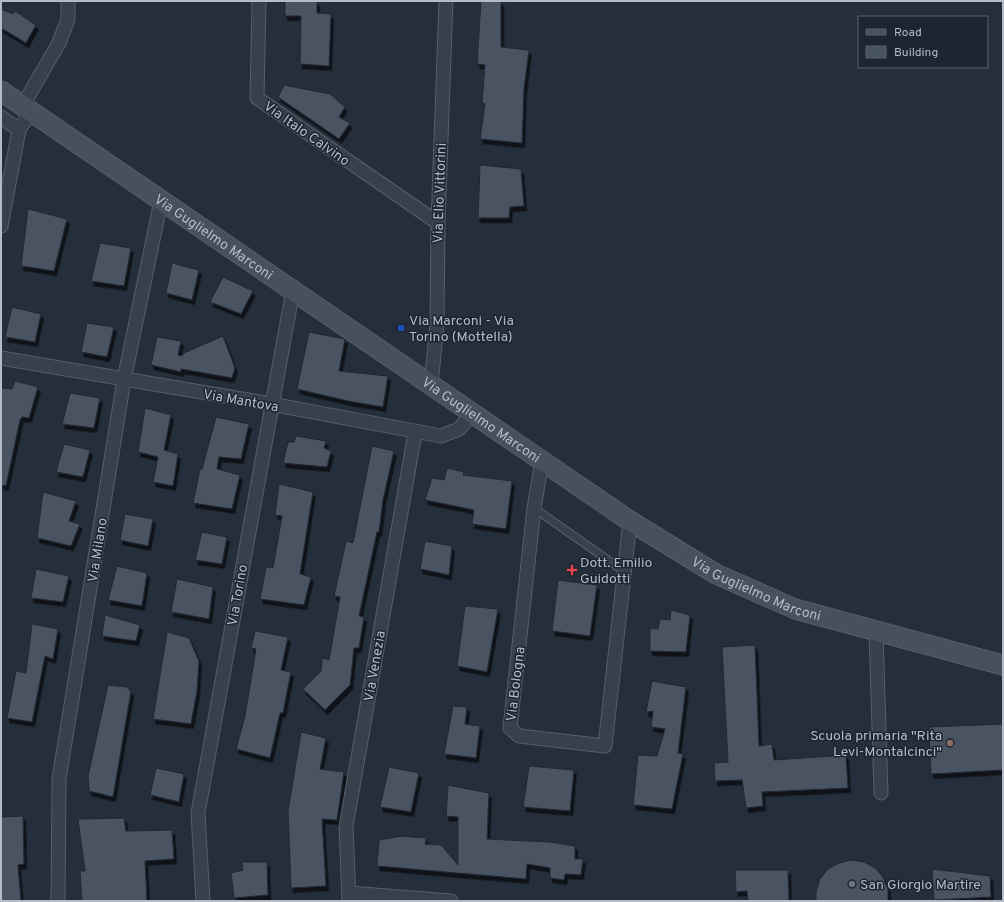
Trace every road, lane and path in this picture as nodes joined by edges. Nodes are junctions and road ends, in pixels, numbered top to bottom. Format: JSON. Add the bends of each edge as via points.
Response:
{"nodes":[{"id":1,"x":68,"y":1,"type":"edge"},
{"id":2,"x":259,"y":1,"type":"edge"},
{"id":3,"x":446,"y":1,"type":"edge"},
{"id":4,"x":1,"y":91,"type":"edge"},
{"id":5,"x":28,"y":108,"type":"junction"},
{"id":6,"x":1,"y":116,"type":"edge"},
{"id":7,"x":19,"y":130,"type":"junction"},
{"id":8,"x":162,"y":201,"type":"junction"},
{"id":9,"x":438,"y":223,"type":"junction"},
{"id":10,"x":1,"y":226,"type":"edge"},
{"id":11,"x":293,"y":290,"type":"junction"},
{"id":12,"x":1,"y":358,"type":"edge"},
{"id":13,"x":124,"y":380,"type":"junction"},
{"id":14,"x":430,"y":385,"type":"junction"},
{"id":15,"x":271,"y":404,"type":"junction"},
{"id":16,"x":473,"y":413,"type":"junction"},
{"id":17,"x":415,"y":433,"type":"junction"},
{"id":18,"x":542,"y":460,"type":"junction"},
{"id":19,"x":534,"y":508,"type":"junction"},
{"id":20,"x":630,"y":521,"type":"junction"},
{"id":21,"x":625,"y":572,"type":"junction"},
{"id":22,"x":876,"y":632,"type":"junction"},
{"id":23,"x":1003,"y":665,"type":"edge"},
{"id":24,"x":881,"y":794,"type":"dead end"},
{"id":25,"x":349,"y":897,"type":"edge"},
{"id":26,"x":58,"y":901,"type":"edge"},
{"id":27,"x":203,"y":901,"type":"edge"},
{"id":28,"x":451,"y":901,"type":"edge"}],
"edges":[{"from":1,"to":5,"type":"street","via":[[68,19]]},
{"from":2,"to":9,"type":"street","name":"Via Italo Calvino","via":[[257,98]]},
{"from":3,"to":9,"type":"street","name":"Via Elio Vittorini"},
{"from":4,"to":5,"type":"main road","name":"Via Guglielmo Marconi"},
{"from":5,"to":7,"type":"street"},
{"from":5,"to":8,"type":"main road","name":"Via Guglielmo Marconi"},
{"from":6,"to":7,"type":"street"},
{"from":7,"to":10,"type":"street"},
{"from":8,"to":11,"type":"main road","name":"Via Guglielmo Marconi"},
{"from":8,"to":13,"type":"street","name":"Via Milano"},
{"from":9,"to":14,"type":"street","name":"Via Elio Vittorini","via":[[437,324]]},
{"from":11,"to":14,"type":"main road","name":"Via Guglielmo Marconi"},
{"from":11,"to":15,"type":"street","name":"Via Torino"},
{"from":12,"to":13,"type":"street","name":"Via Mantova"},
{"from":13,"to":15,"type":"street","name":"Via Mantova"},
{"from":13,"to":26,"type":"street","name":"Via Milano","via":[[59,779]]},
{"from":14,"to":16,"type":"main road","name":"Via Guglielmo Marconi"},
{"from":15,"to":17,"type":"street","name":"Via Mantova"},
{"from":15,"to":27,"type":"street","name":"Via Torino","via":[[198,813]]},
{"from":16,"to":17,"type":"street","name":"Via Mantova","via":[[459,429],[441,436]]},
{"from":16,"to":18,"type":"main road","name":"Via Guglielmo Marconi"},
{"from":17,"to":25,"type":"street","name":"Via Venezia","via":[[346,826]]},
{"from":18,"to":19,"type":"street","name":"Via Bologna"},
{"from":18,"to":20,"type":"main road","name":"Via Guglielmo Marconi"},
{"from":19,"to":21,"type":"lane"},
{"from":19,"to":21,"type":"street","name":"Via Bologna","via":[[510,728],[519,736],[605,746]]},
{"from":20,"to":21,"type":"street","name":"Via Bologna"},
{"from":20,"to":22,"type":"main road","name":"Via Guglielmo Marconi","via":[[716,574],[795,609]]},
{"from":22,"to":23,"type":"main road","name":"Via Guglielmo Marconi"},
{"from":22,"to":24,"type":"street"},
{"from":25,"to":28,"type":"street"}]}
